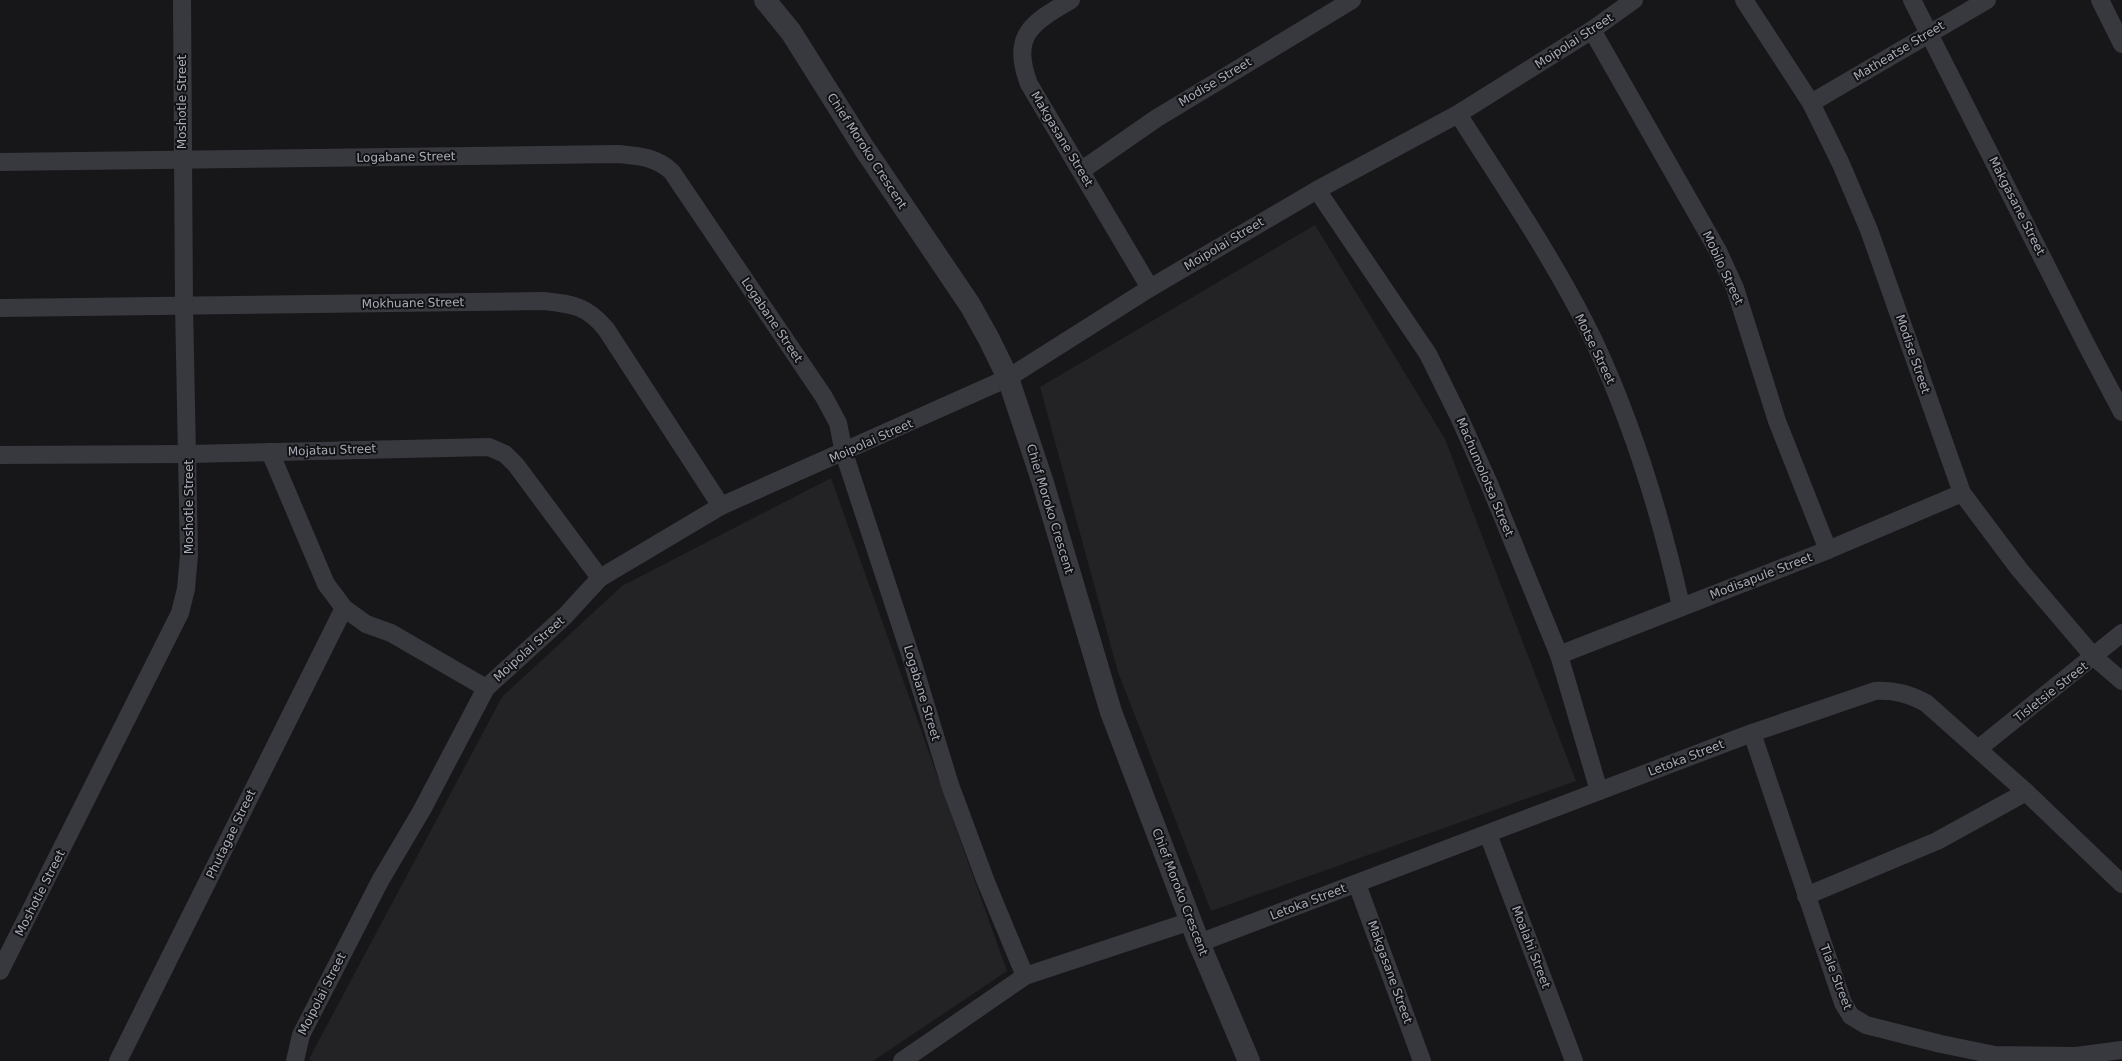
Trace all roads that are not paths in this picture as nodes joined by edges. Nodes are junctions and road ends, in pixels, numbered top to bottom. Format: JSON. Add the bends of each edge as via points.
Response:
{"nodes":[{"id":1,"x":182,"y":0,"type":"edge"},
{"id":2,"x":765,"y":0,"type":"edge"},
{"id":3,"x":1071,"y":0,"type":"edge"},
{"id":4,"x":1352,"y":0,"type":"edge"},
{"id":5,"x":1634,"y":0,"type":"edge"},
{"id":6,"x":1744,"y":0,"type":"edge"},
{"id":7,"x":1912,"y":0,"type":"edge"},
{"id":8,"x":1987,"y":0,"type":"edge"},
{"id":9,"x":2100,"y":0,"type":"edge"},
{"id":10,"x":1592,"y":30,"type":"junction"},
{"id":11,"x":1930,"y":33,"type":"junction"},
{"id":12,"x":2122,"y":44,"type":"edge"},
{"id":13,"x":1812,"y":103,"type":"junction"},
{"id":14,"x":1458,"y":114,"type":"junction"},
{"id":15,"x":182,"y":159,"type":"junction"},
{"id":16,"x":0,"y":162,"type":"edge"},
{"id":17,"x":1082,"y":170,"type":"junction"},
{"id":18,"x":1317,"y":190,"type":"junction"},
{"id":19,"x":1150,"y":288,"type":"junction"},
{"id":20,"x":184,"y":305,"type":"junction"},
{"id":21,"x":0,"y":308,"type":"edge"},
{"id":22,"x":1008,"y":378,"type":"junction"},
{"id":23,"x":2122,"y":412,"type":"edge"},
{"id":24,"x":270,"y":452,"type":"junction"},
{"id":25,"x":844,"y":453,"type":"junction"},
{"id":26,"x":188,"y":454,"type":"junction"},
{"id":27,"x":0,"y":455,"type":"edge"},
{"id":28,"x":1962,"y":493,"type":"junction"},
{"id":29,"x":721,"y":506,"type":"junction"},
{"id":30,"x":1828,"y":550,"type":"junction"},
{"id":31,"x":600,"y":578,"type":"junction"},
{"id":32,"x":1681,"y":606,"type":"junction"},
{"id":33,"x":344,"y":608,"type":"junction"},
{"id":34,"x":2122,"y":633,"type":"edge"},
{"id":35,"x":1559,"y":655,"type":"junction"},
{"id":36,"x":2094,"y":657,"type":"junction"},
{"id":37,"x":2122,"y":681,"type":"edge"},
{"id":38,"x":486,"y":688,"type":"junction"},
{"id":39,"x":1752,"y":733,"type":"junction"},
{"id":40,"x":1978,"y":749,"type":"junction"},
{"id":41,"x":1599,"y":791,"type":"junction"},
{"id":42,"x":2026,"y":792,"type":"junction"},
{"id":43,"x":1488,"y":834,"type":"junction"},
{"id":44,"x":1357,"y":884,"type":"junction"},
{"id":45,"x":2122,"y":884,"type":"edge"},
{"id":46,"x":1806,"y":896,"type":"junction"},
{"id":47,"x":1191,"y":921,"type":"junction"},
{"id":48,"x":1199,"y":943,"type":"junction"},
{"id":49,"x":0,"y":971,"type":"edge"},
{"id":50,"x":1025,"y":976,"type":"junction"},
{"id":51,"x":2122,"y":1050,"type":"edge"},
{"id":52,"x":1995,"y":1058,"type":"edge"},
{"id":53,"x":118,"y":1061,"type":"edge"},
{"id":54,"x":295,"y":1061,"type":"edge"},
{"id":55,"x":902,"y":1061,"type":"edge"},
{"id":56,"x":1249,"y":1061,"type":"edge"},
{"id":57,"x":1422,"y":1061,"type":"edge"},
{"id":58,"x":1574,"y":1061,"type":"edge"}],
"edges":[{"from":1,"to":15,"type":"street","name":"Moshotle Street"},
{"from":2,"to":22,"type":"street","name":"Chief Moroko Crescent","via":[[791,32],[864,148],[970,305]]},
{"from":3,"to":17,"type":"street","name":"Makgasane Street","via":[[1028,30],[1022,56],[1029,84]]},
{"from":4,"to":17,"type":"street","name":"Modise Street","via":[[1157,118]]},
{"from":5,"to":10,"type":"street","name":"Moipolai Street"},
{"from":6,"to":13,"type":"street","name":"Modise Street"},
{"from":7,"to":11,"type":"street","name":"Makgasane Street"},
{"from":8,"to":11,"type":"street","name":"Matheatse Street"},
{"from":9,"to":12,"type":"street"},
{"from":10,"to":14,"type":"street","name":"Moipolai Street"},
{"from":10,"to":30,"type":"street","name":"Mobilo Street","via":[[1718,251],[1735,288],[1777,421]]},
{"from":11,"to":13,"type":"street","name":"Matheatse Street"},
{"from":11,"to":23,"type":"street","name":"Makgasane Street"},
{"from":13,"to":28,"type":"street","name":"Modise Street","via":[[1869,230]]},
{"from":14,"to":18,"type":"street","name":"Moipolai Street"},
{"from":14,"to":32,"type":"street","name":"Motse Street","via":[[1558,274],[1593,340],[1641,462],[1666,542]]},
{"from":15,"to":16,"type":"street","name":"Logabane Street"},
{"from":15,"to":20,"type":"street","name":"Moshotle Street"},
{"from":15,"to":25,"type":"street","name":"Logabane Street","via":[[618,154],[656,160],[672,172],[824,397],[838,423]]},
{"from":17,"to":19,"type":"street","name":"Makgasane Street"},
{"from":18,"to":19,"type":"street","name":"Moipolai Street"},
{"from":18,"to":35,"type":"street","name":"Machumolotsa Street","via":[[1428,354],[1490,486]]},
{"from":19,"to":22,"type":"street","name":"Moipolai Street"},
{"from":20,"to":21,"type":"street","name":"Mokhuane Street"},
{"from":20,"to":26,"type":"street","name":"Moshotle Street"},
{"from":20,"to":29,"type":"street","name":"Mokhuane Street","via":[[544,301],[582,308],[596,318],[611,336]]},
{"from":22,"to":25,"type":"street","name":"Moipolai Street"},
{"from":22,"to":47,"type":"street","name":"Chief Moroko Crescent","via":[[1043,483],[1111,712]]},
{"from":24,"to":26,"type":"street","name":"Mojatau Street"},
{"from":24,"to":31,"type":"street","name":"Mojatau Street","via":[[476,446],[497,449],[516,465]]},
{"from":24,"to":33,"type":"street","via":[[326,584]]},
{"from":25,"to":29,"type":"street","name":"Moipolai Street"},
{"from":25,"to":50,"type":"street","name":"Logabane Street","via":[[950,786]]},
{"from":26,"to":27,"type":"street","name":"Mojatau Street"},
{"from":26,"to":49,"type":"street","name":"Moshotle Street","via":[[190,556],[180,613]]},
{"from":28,"to":30,"type":"street","name":"Modisapule Street"},
{"from":28,"to":36,"type":"street","name":"Modise Street","via":[[2019,569]]},
{"from":29,"to":31,"type":"street","name":"Moipolai Street"},
{"from":30,"to":32,"type":"street","name":"Modisapule Street"},
{"from":31,"to":38,"type":"street","name":"Moipolai Street","via":[[565,616]]},
{"from":32,"to":35,"type":"street","name":"Modisapule Street"},
{"from":33,"to":38,"type":"street","via":[[366,624],[390,633]]},
{"from":33,"to":53,"type":"street","name":"Phutagae Street"},
{"from":34,"to":36,"type":"street","name":"Tisletsie Street"},
{"from":35,"to":41,"type":"street","name":"Machumolotsa Street"},
{"from":36,"to":37,"type":"street","name":"Modise Street"},
{"from":36,"to":40,"type":"street","name":"Tisletsie Street"},
{"from":38,"to":54,"type":"street","name":"Moipolai Street","via":[[300,1034]]},
{"from":39,"to":40,"type":"street","name":"Letoka Street","via":[[1876,690],[1892,690],[1926,703]]},
{"from":39,"to":41,"type":"street","name":"Letoka Street"},
{"from":39,"to":46,"type":"street","name":"Tlale Street"},
{"from":40,"to":42,"type":"street","name":"Letoka Street"},
{"from":41,"to":43,"type":"street","name":"Letoka Street"},
{"from":42,"to":45,"type":"street","name":"Letoka Street"},
{"from":42,"to":46,"type":"street","via":[[1937,841]]},
{"from":43,"to":44,"type":"street","name":"Letoka Street"},
{"from":43,"to":58,"type":"street","name":"Moalahi Street"},
{"from":44,"to":48,"type":"street","name":"Letoka Street"},
{"from":44,"to":57,"type":"street","name":"Makgasane Street"},
{"from":46,"to":52,"type":"street","name":"Tlale Street","via":[[1843,1003],[1851,1016],[1866,1025]]},
{"from":47,"to":48,"type":"street","name":"Chief Moroko Crescent"},
{"from":47,"to":50,"type":"street"},
{"from":48,"to":56,"type":"street","name":"Chief Moroko Crescent"},
{"from":50,"to":55,"type":"street"},
{"from":51,"to":52,"type":"street","name":"Tlale Street"}]}
